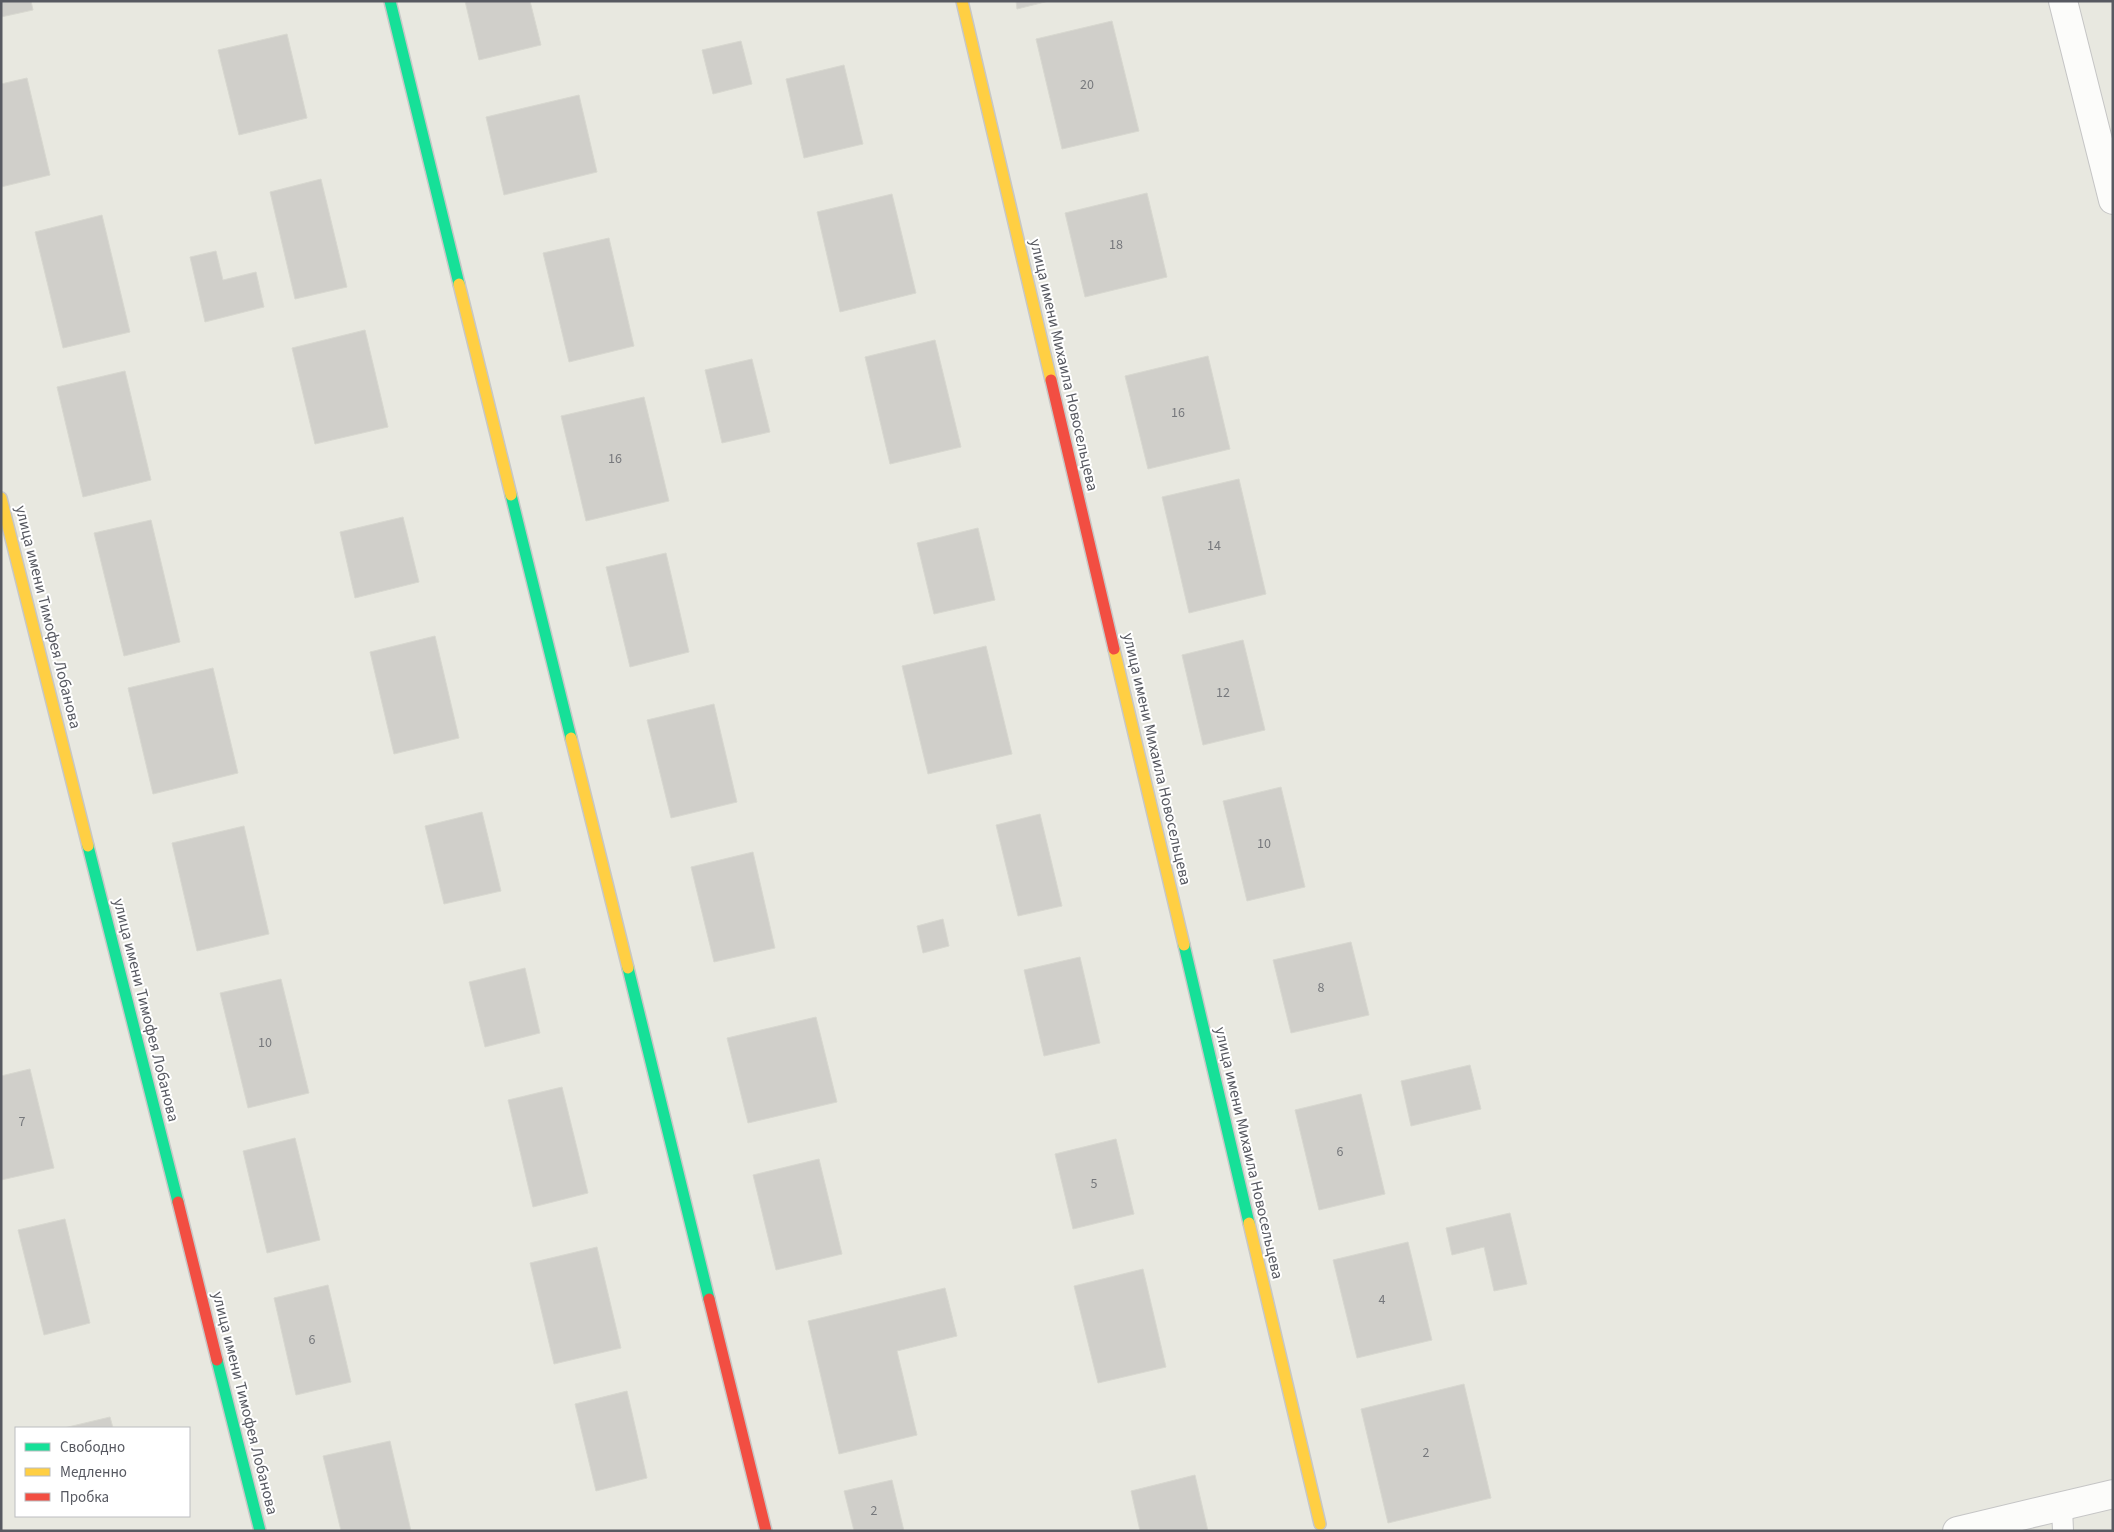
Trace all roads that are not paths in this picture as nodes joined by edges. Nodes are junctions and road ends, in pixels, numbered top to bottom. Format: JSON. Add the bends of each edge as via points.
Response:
{"nodes":[{"id":1,"x":390,"y":1,"type":"edge"},
{"id":2,"x":962,"y":1,"type":"edge"},
{"id":3,"x":2063,"y":1,"type":"edge"},
{"id":4,"x":2113,"y":200,"type":"edge"},
{"id":5,"x":1,"y":498,"type":"edge"},
{"id":6,"x":2113,"y":1494,"type":"edge"},
{"id":7,"x":2062,"y":1519,"type":"edge"},
{"id":8,"x":1320,"y":1524,"type":"dead end"},
{"id":9,"x":260,"y":1531,"type":"edge"},
{"id":10,"x":766,"y":1531,"type":"edge"},
{"id":11,"x":1957,"y":1531,"type":"edge"}],
"edges":[{"from":1,"to":10,"type":"street"},
{"from":2,"to":8,"type":"street","name":"улица имени Михаила Новосельцева"},
{"from":3,"to":4,"type":"street"},
{"from":5,"to":9,"type":"street","name":"улица имени Тимофея Лобанова"},
{"from":6,"to":7,"type":"street"},
{"from":7,"to":11,"type":"street"}]}
